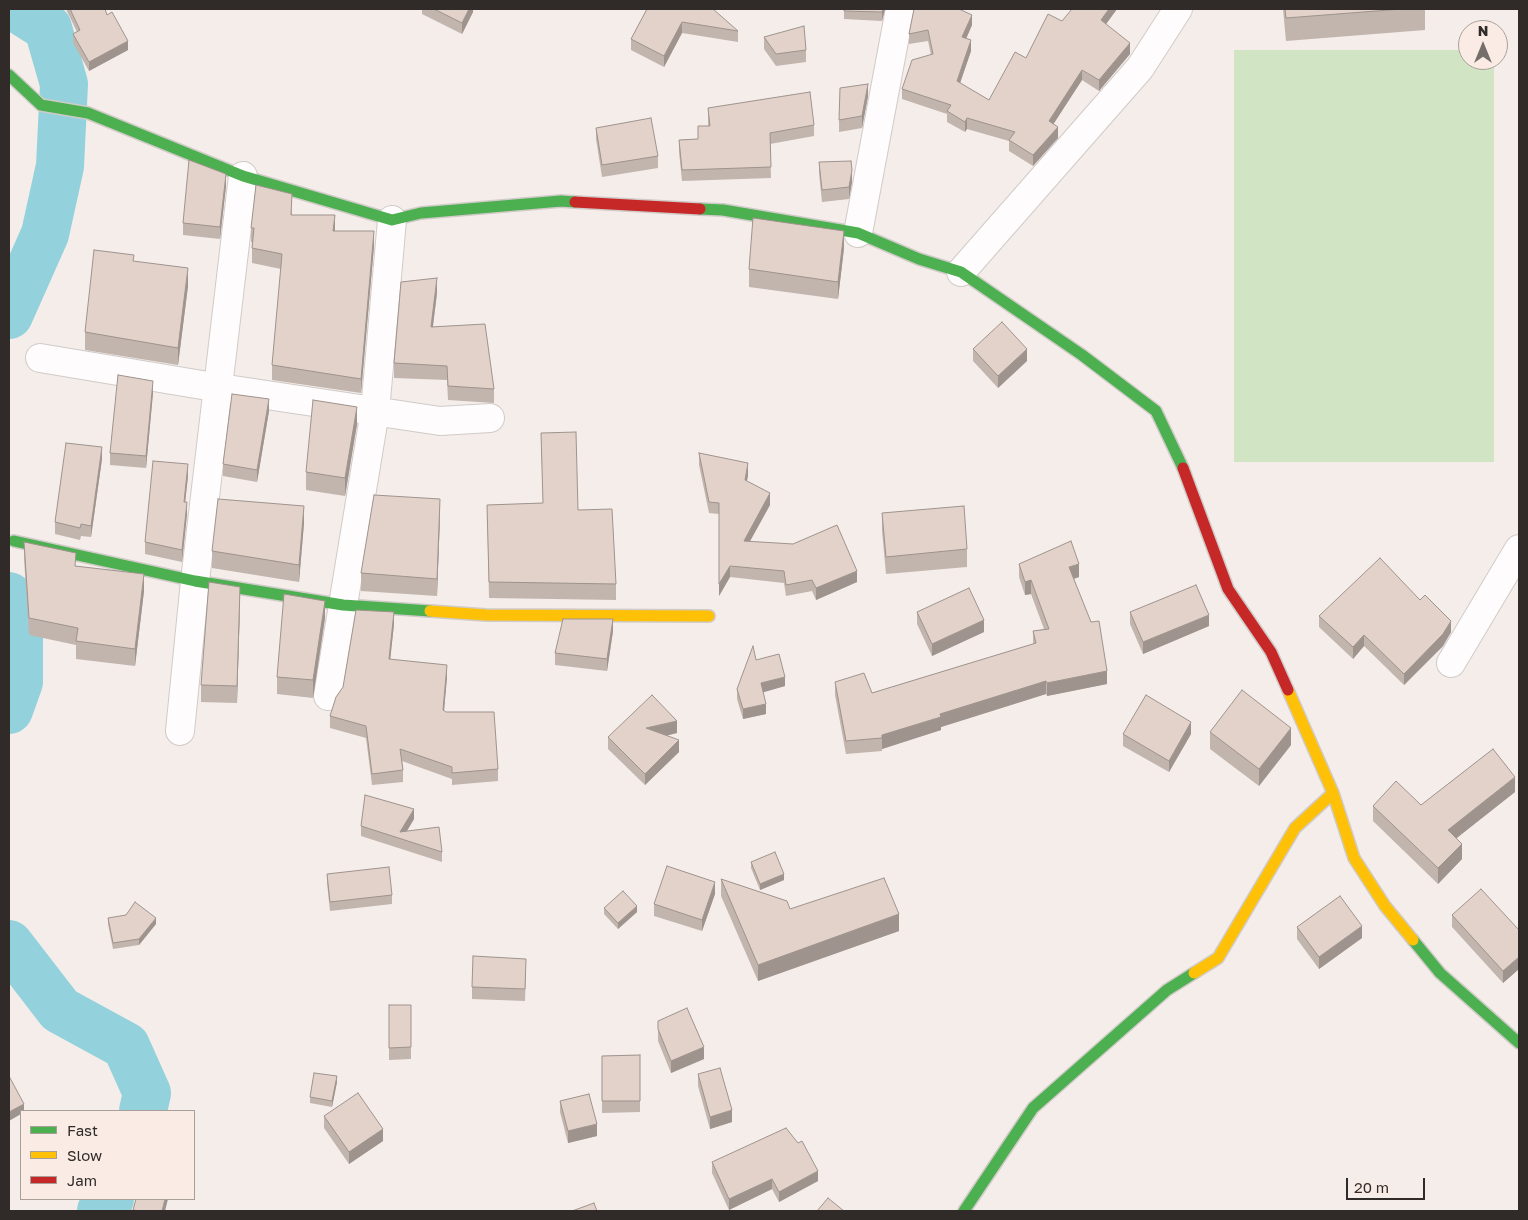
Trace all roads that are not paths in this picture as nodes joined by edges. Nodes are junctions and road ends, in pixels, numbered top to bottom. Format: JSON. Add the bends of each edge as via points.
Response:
{"nodes":[{"id":1,"x":900,"y":9,"type":"edge"},
{"id":2,"x":1178,"y":9,"type":"edge"},
{"id":3,"x":9,"y":74,"type":"edge"},
{"id":4,"x":243,"y":176,"type":"junction"},
{"id":5,"x":392,"y":220,"type":"junction"},
{"id":6,"x":858,"y":233,"type":"junction"},
{"id":7,"x":961,"y":272,"type":"junction"},
{"id":8,"x":40,"y":358,"type":"dead end"},
{"id":9,"x":220,"y":388,"type":"junction"},
{"id":10,"x":374,"y":411,"type":"junction"},
{"id":11,"x":490,"y":418,"type":"dead end"},
{"id":12,"x":14,"y":541,"type":"dead end"},
{"id":13,"x":1519,"y":550,"type":"edge"},
{"id":14,"x":195,"y":580,"type":"junction"},
{"id":15,"x":343,"y":604,"type":"junction"},
{"id":16,"x":709,"y":616,"type":"dead end"},
{"id":17,"x":1451,"y":663,"type":"dead end"},
{"id":18,"x":328,"y":696,"type":"dead end"},
{"id":19,"x":180,"y":731,"type":"dead end"},
{"id":20,"x":1333,"y":793,"type":"junction"},
{"id":21,"x":1519,"y":1043,"type":"edge"},
{"id":22,"x":964,"y":1211,"type":"edge"}],
"edges":[{"from":1,"to":6,"type":"street"},
{"from":2,"to":7,"type":"street","via":[[1140,68]]},
{"from":3,"to":4,"type":"street","via":[[41,105],[88,113]]},
{"from":4,"to":5,"type":"street"},
{"from":4,"to":9,"type":"street"},
{"from":5,"to":6,"type":"street","via":[[421,214],[561,201],[723,210]]},
{"from":5,"to":10,"type":"street"},
{"from":6,"to":7,"type":"street","via":[[919,259]]},
{"from":7,"to":20,"type":"street","via":[[1156,410],[1179,458],[1228,589],[1271,652]]},
{"from":8,"to":9,"type":"street"},
{"from":9,"to":10,"type":"street"},
{"from":9,"to":14,"type":"street"},
{"from":10,"to":11,"type":"street","via":[[440,420]]},
{"from":10,"to":15,"type":"street"},
{"from":12,"to":14,"type":"street"},
{"from":13,"to":17,"type":"street"},
{"from":14,"to":15,"type":"street"},
{"from":14,"to":19,"type":"street"},
{"from":15,"to":16,"type":"street","via":[[486,615]]},
{"from":15,"to":18,"type":"street"},
{"from":20,"to":21,"type":"street","via":[[1354,858],[1385,906],[1440,973]]},
{"from":20,"to":22,"type":"street","via":[[1295,828],[1218,958],[1167,990],[1033,1108]]}]}
